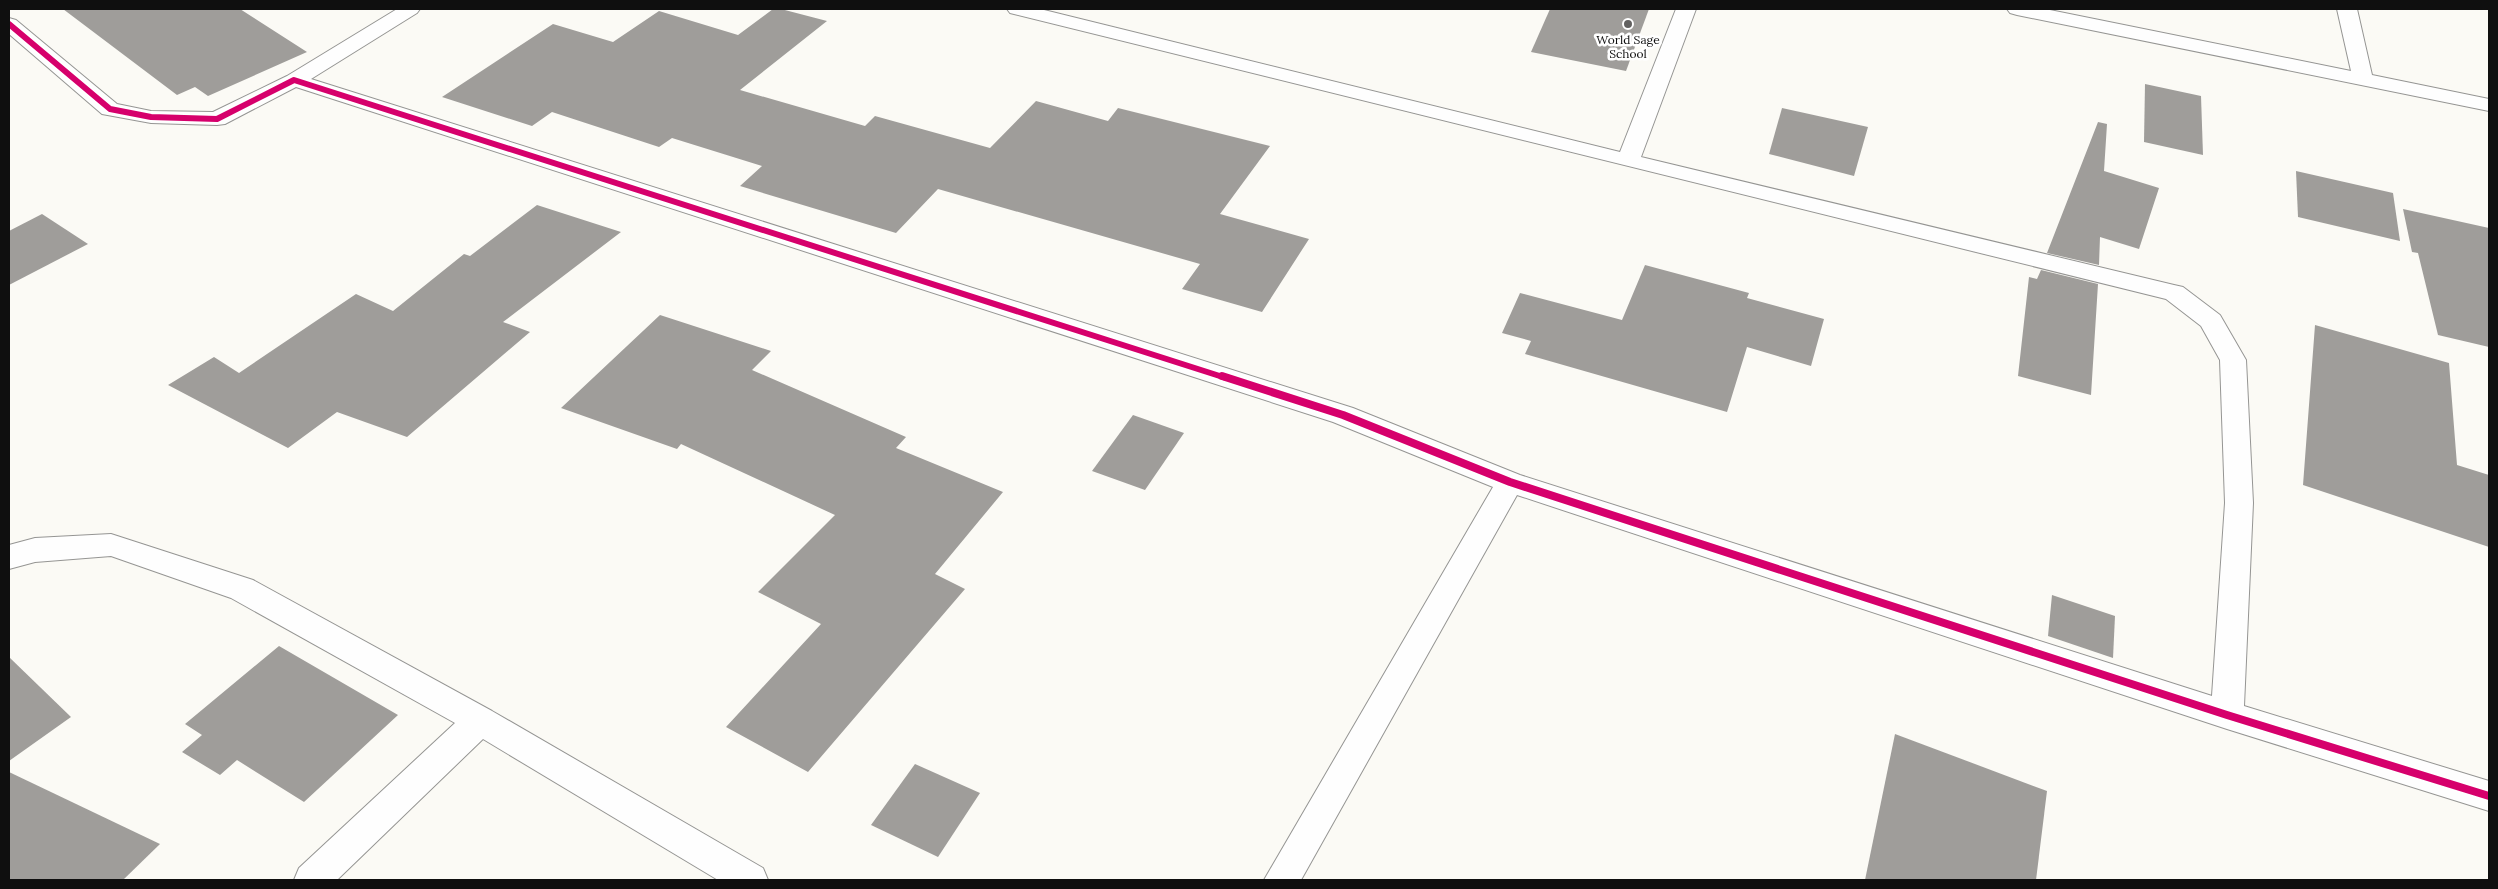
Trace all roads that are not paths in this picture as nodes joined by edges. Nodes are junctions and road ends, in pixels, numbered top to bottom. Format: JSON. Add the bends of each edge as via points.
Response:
{"nodes":[{"id":1,"x":410,"y":9,"type":"edge"},
{"id":2,"x":1017,"y":9,"type":"edge"},
{"id":3,"x":1686,"y":9,"type":"edge"},
{"id":4,"x":2017,"y":9,"type":"edge"},
{"id":5,"x":2347,"y":9,"type":"edge"},
{"id":6,"x":9,"y":24,"type":"edge"},
{"id":7,"x":2363,"y":78,"type":"junction"},
{"id":8,"x":294,"y":80,"type":"junction"},
{"id":9,"x":2489,"y":105,"type":"edge"},
{"id":10,"x":1628,"y":161,"type":"junction"},
{"id":11,"x":1510,"y":482,"type":"junction"},
{"id":12,"x":9,"y":557,"type":"edge"},
{"id":13,"x":2227,"y":715,"type":"junction"},
{"id":14,"x":480,"y":721,"type":"junction"},
{"id":15,"x":2489,"y":796,"type":"edge"},
{"id":16,"x":312,"y":880,"type":"edge"},
{"id":17,"x":750,"y":880,"type":"edge"},
{"id":18,"x":1282,"y":880,"type":"edge"}],
"edges":[{"from":1,"to":8,"type":"street"},
{"from":2,"to":10,"type":"street"},
{"from":3,"to":10,"type":"street"},
{"from":4,"to":7,"type":"street"},
{"from":5,"to":7,"type":"street"},
{"from":6,"to":8,"type":"street","via":[[110,109],[151,117],[217,119]]},
{"from":7,"to":9,"type":"street"},
{"from":8,"to":11,"type":"street","via":[[1343,414]]},
{"from":10,"to":13,"type":"street","via":[[2174,292],[2211,321],[2233,360],[2234,379],[2239,503]]},
{"from":11,"to":13,"type":"street"},
{"from":11,"to":18,"type":"street"},
{"from":12,"to":14,"type":"street","via":[[35,550],[111,545],[242,589]]},
{"from":13,"to":15,"type":"street"},
{"from":14,"to":16,"type":"street"},
{"from":14,"to":17,"type":"street"}]}
